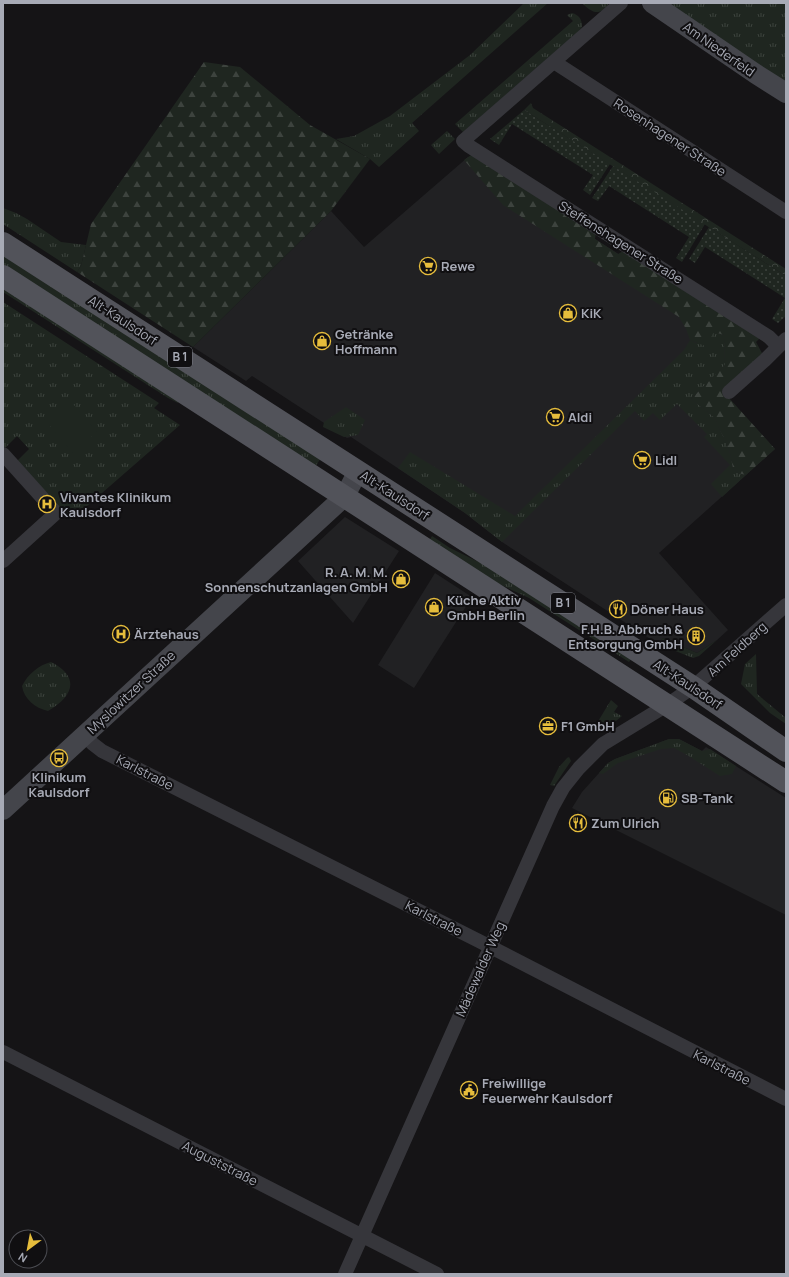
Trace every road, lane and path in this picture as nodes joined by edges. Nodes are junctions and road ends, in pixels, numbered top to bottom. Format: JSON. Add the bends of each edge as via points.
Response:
{"nodes":[{"id":1,"x":622,"y":3,"type":"edge"},
{"id":2,"x":652,"y":3,"type":"edge"},
{"id":3,"x":554,"y":62,"type":"junction"},
{"id":4,"x":786,"y":93,"type":"edge"},
{"id":5,"x":786,"y":212,"type":"edge"},
{"id":6,"x":3,"y":243,"type":"edge"},
{"id":7,"x":3,"y":276,"type":"edge"},
{"id":8,"x":782,"y":342,"type":"edge"},
{"id":9,"x":728,"y":392,"type":"dead end"},
{"id":10,"x":3,"y":454,"type":"edge"},
{"id":11,"x":358,"y":471,"type":"junction"},
{"id":12,"x":345,"y":496,"type":"junction"},
{"id":13,"x":3,"y":561,"type":"edge"},
{"id":14,"x":786,"y":605,"type":"edge"},
{"id":15,"x":694,"y":686,"type":"junction"},
{"id":16,"x":667,"y":705,"type":"junction"},
{"id":17,"x":84,"y":735,"type":"junction"},
{"id":18,"x":786,"y":751,"type":"edge"},
{"id":19,"x":786,"y":782,"type":"edge"},
{"id":20,"x":3,"y":810,"type":"edge"},
{"id":21,"x":490,"y":947,"type":"junction"},
{"id":22,"x":3,"y":1052,"type":"edge"},
{"id":23,"x":786,"y":1099,"type":"edge"},
{"id":24,"x":362,"y":1236,"type":"junction"},
{"id":25,"x":345,"y":1274,"type":"edge"},
{"id":26,"x":437,"y":1274,"type":"edge"}],
"edges":[{"from":1,"to":3,"type":"street"},
{"from":2,"to":4,"type":"street","name":"Am Niederfeld"},
{"from":3,"to":5,"type":"street","name":"Rosenhagener Straße"},
{"from":3,"to":8,"type":"street","name":"Steffenshagener Straße","via":[[463,141],[770,337]]},
{"from":6,"to":11,"type":"main road","name":"Alt-Kaulsdorf","number":"B 1"},
{"from":7,"to":12,"type":"main road","number":"B 1"},
{"from":8,"to":9,"type":"street","name":"Steffenshagener Straße"},
{"from":10,"to":13,"type":"street","via":[[56,513]]},
{"from":11,"to":12,"type":"street","name":"Myslowitzer Straße"},
{"from":11,"to":15,"type":"main road","name":"Alt-Kaulsdorf","number":"B 1"},
{"from":12,"to":16,"type":"main road","number":"B 1"},
{"from":12,"to":17,"type":"street","name":"Myslowitzer Straße"},
{"from":14,"to":15,"type":"street","name":"Am Feldberg"},
{"from":15,"to":16,"type":"street","name":"Am Feldberg"},
{"from":15,"to":18,"type":"main road","name":"Alt-Kaulsdorf","number":"B 1"},
{"from":16,"to":19,"type":"main road","number":"B 1"},
{"from":16,"to":21,"type":"street","name":"Mädewalder Weg","via":[[603,744],[563,788]]},
{"from":17,"to":20,"type":"street","name":"Myslowitzer Straße"},
{"from":17,"to":21,"type":"street","name":"Karlstraße","via":[[109,754]]},
{"from":21,"to":23,"type":"street","name":"Karlstraße"},
{"from":21,"to":24,"type":"street","name":"Mädewalder Weg"},
{"from":22,"to":24,"type":"street","name":"Auguststraße"},
{"from":24,"to":25,"type":"street","name":"Mädewalder Weg"},
{"from":24,"to":26,"type":"street","name":"Auguststraße"}]}
